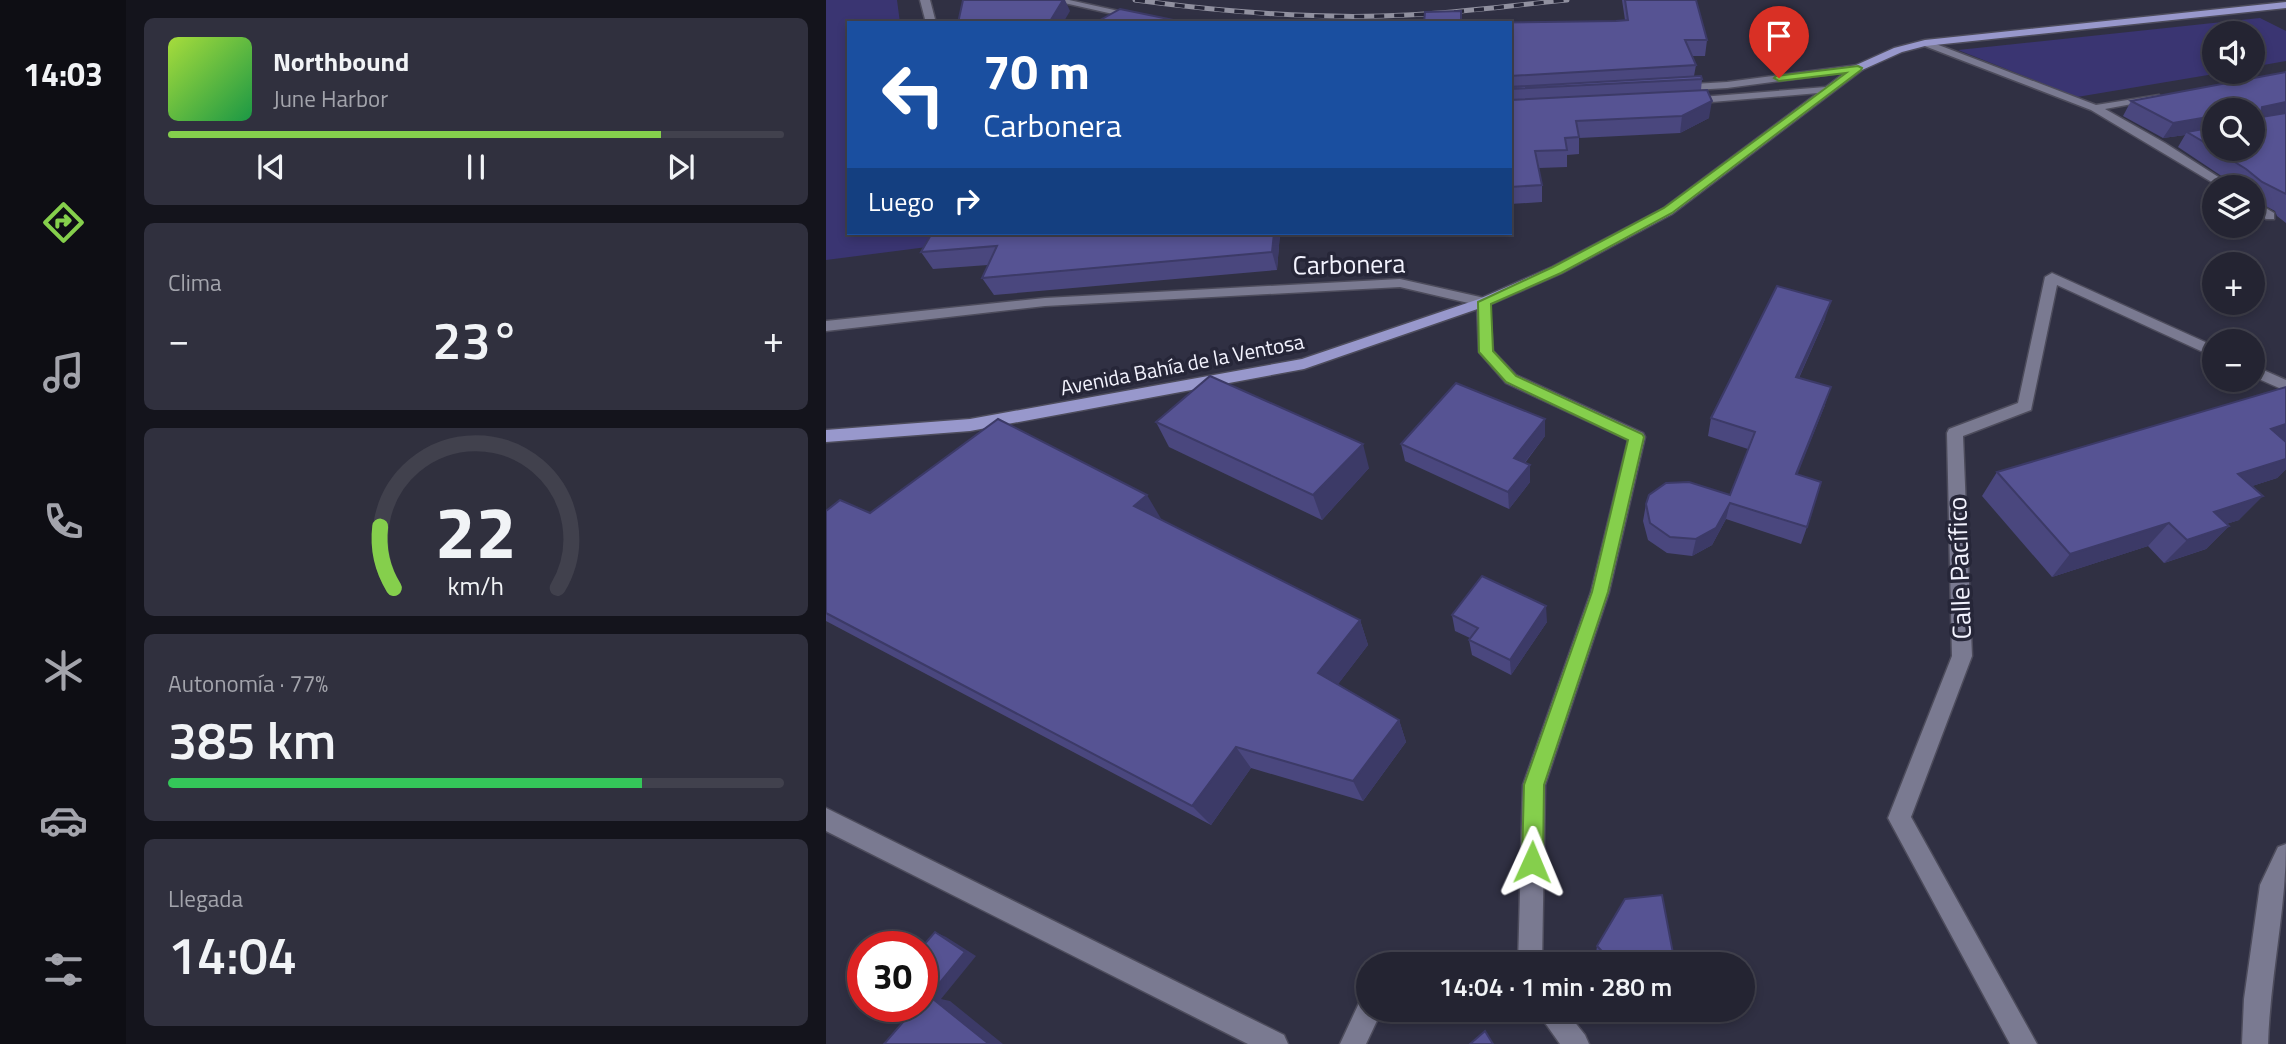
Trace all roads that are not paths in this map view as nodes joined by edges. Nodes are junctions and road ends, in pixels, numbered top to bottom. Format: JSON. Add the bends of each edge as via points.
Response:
{"nodes":[{"id":1,"x":925,"y":0,"type":"edge"},
{"id":2,"x":1056,"y":0,"type":"edge"},
{"id":3,"x":2286,"y":5,"type":"edge"},
{"id":4,"x":930,"y":21,"type":"edge"},
{"id":5,"x":1158,"y":21,"type":"edge"},
{"id":6,"x":1925,"y":43,"type":"junction"},
{"id":7,"x":1858,"y":68,"type":"junction"},
{"id":8,"x":1659,"y":89,"type":"edge"},
{"id":9,"x":1826,"y":90,"type":"junction"},
{"id":10,"x":2163,"y":96,"type":"edge"},
{"id":11,"x":1671,"y":102,"type":"edge"},
{"id":12,"x":2095,"y":108,"type":"junction"},
{"id":13,"x":2174,"y":142,"type":"edge"},
{"id":14,"x":2161,"y":145,"type":"junction"},
{"id":15,"x":2209,"y":175,"type":"edge"},
{"id":16,"x":2265,"y":213,"type":"edge"},
{"id":17,"x":2270,"y":216,"type":"dead end"},
{"id":18,"x":1484,"y":302,"type":"junction"},
{"id":19,"x":826,"y":326,"type":"edge"},
{"id":20,"x":2202,"y":346,"type":"edge"},
{"id":21,"x":2265,"y":376,"type":"edge"},
{"id":22,"x":2286,"y":386,"type":"edge"},
{"id":23,"x":826,"y":436,"type":"edge"},
{"id":24,"x":826,"y":819,"type":"edge"},
{"id":25,"x":2286,"y":855,"type":"edge"},
{"id":26,"x":1530,"y":952,"type":"edge"},
{"id":27,"x":1363,"y":1022,"type":"edge"},
{"id":28,"x":1559,"y":1022,"type":"edge"},
{"id":29,"x":1275,"y":1044,"type":"edge"},
{"id":30,"x":1353,"y":1044,"type":"edge"},
{"id":31,"x":1576,"y":1044,"type":"edge"},
{"id":32,"x":2024,"y":1044,"type":"edge"},
{"id":33,"x":2255,"y":1044,"type":"edge"}],
"edges":[{"from":1,"to":4,"type":"street"},
{"from":2,"to":5,"type":"street"},
{"from":3,"to":6,"type":"main road","name":"Avenida Bahía de la Ventosa"},
{"from":6,"to":7,"type":"main road","name":"Avenida Bahía de la Ventosa"},
{"from":6,"to":12,"type":"street"},
{"from":7,"to":8,"type":"street"},
{"from":7,"to":9,"type":"main road","name":"Avenida Bahía de la Ventosa"},
{"from":9,"to":11,"type":"street"},
{"from":9,"to":18,"type":"main road","name":"Avenida Bahía de la Ventosa","via":[[1668,211],[1557,270]]},
{"from":10,"to":12,"type":"street"},
{"from":12,"to":14,"type":"street"},
{"from":13,"to":14,"type":"street"},
{"from":14,"to":15,"type":"street"},
{"from":16,"to":17,"type":"street"},
{"from":18,"to":19,"type":"street","name":"Carbonera","via":[[1400,283],[1045,302]]},
{"from":18,"to":23,"type":"main road","name":"Avenida Bahía de la Ventosa","via":[[1304,364],[970,425]]},
{"from":18,"to":26,"type":"street","via":[[1486,352],[1511,379],[1636,437],[1600,592],[1534,785]]},
{"from":20,"to":32,"type":"street","name":"Calle Pacífico","via":[[2052,277],[2025,406],[1955,433],[1962,656],[1899,818]]},
{"from":21,"to":22,"type":"street"},
{"from":24,"to":29,"type":"street"},
{"from":25,"to":33,"type":"street","via":[[2272,886]]},
{"from":27,"to":30,"type":"street"},
{"from":28,"to":31,"type":"street"}]}
